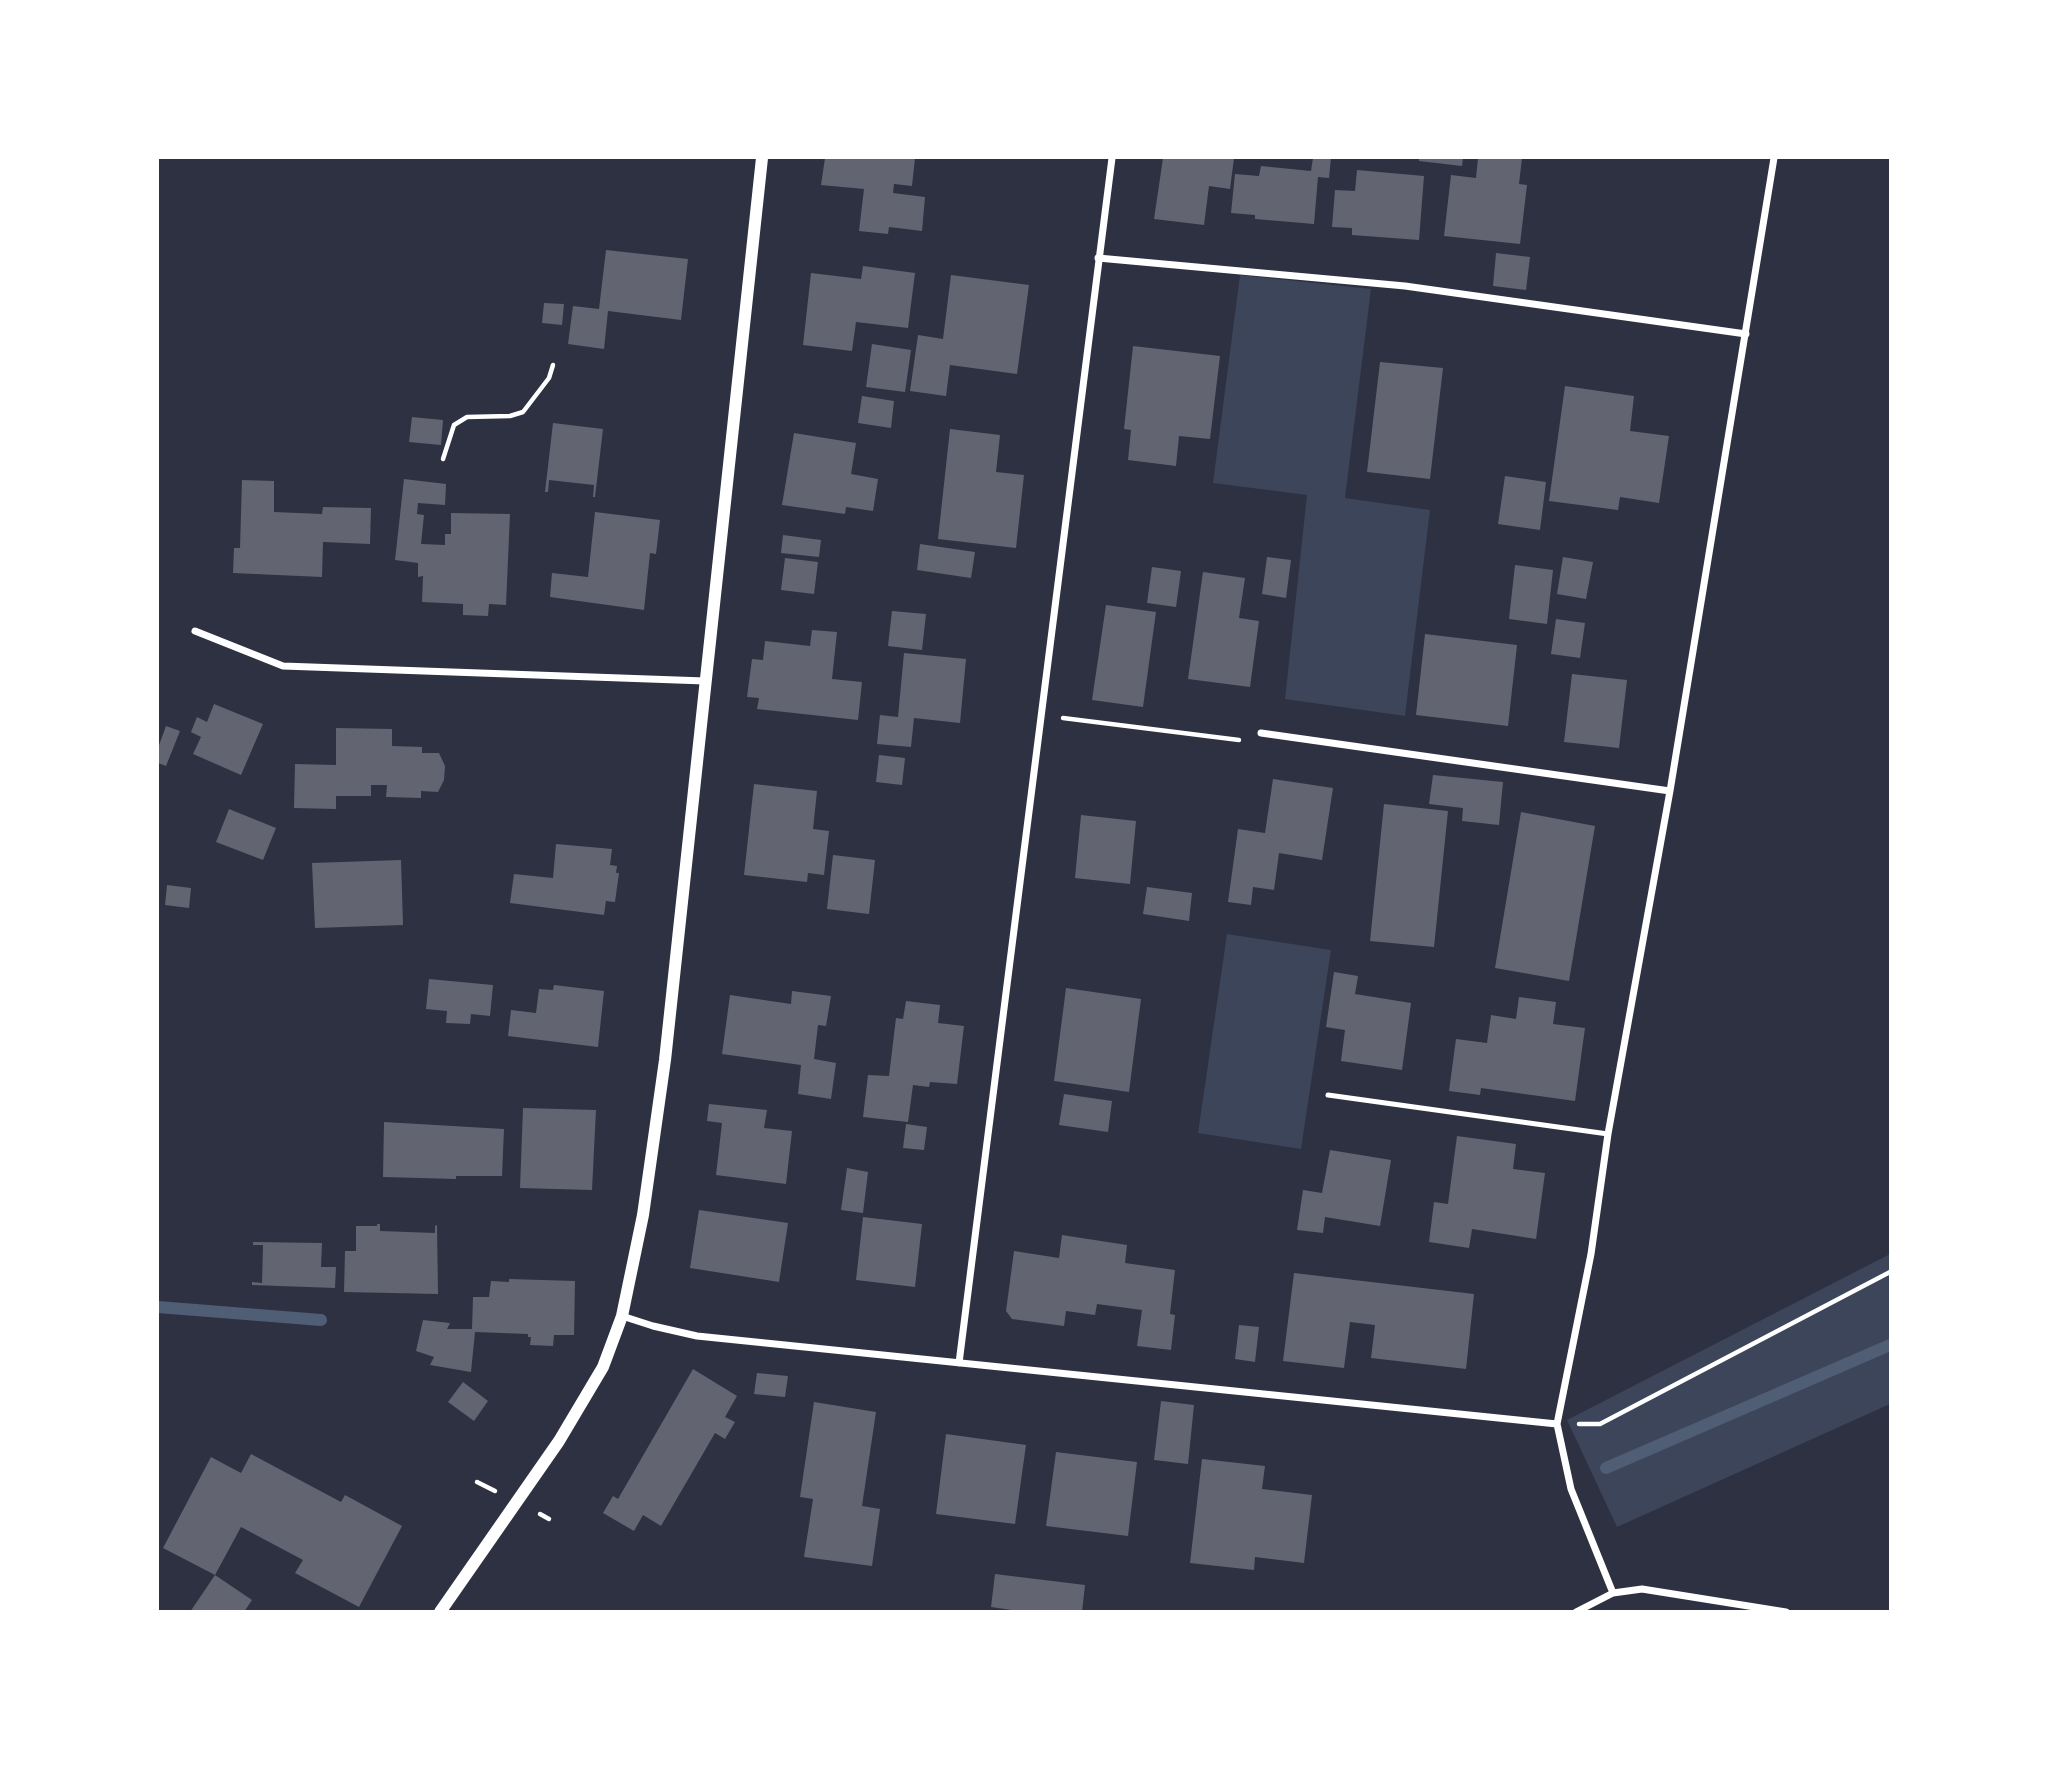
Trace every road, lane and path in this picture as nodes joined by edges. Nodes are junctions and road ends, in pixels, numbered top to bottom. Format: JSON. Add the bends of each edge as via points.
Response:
{"nodes":[{"id":1,"x":762,"y":158,"type":"edge"},
{"id":2,"x":1112,"y":158,"type":"edge"},
{"id":3,"x":1774,"y":158,"type":"edge"},
{"id":4,"x":1098,"y":258,"type":"junction"},
{"id":5,"x":1746,"y":334,"type":"junction"},
{"id":6,"x":553,"y":365,"type":"dead end"},
{"id":7,"x":443,"y":459,"type":"dead end"},
{"id":8,"x":195,"y":631,"type":"dead end"},
{"id":9,"x":705,"y":681,"type":"junction"},
{"id":10,"x":1041,"y":714,"type":"junction"},
{"id":11,"x":1261,"y":733,"type":"joint"},
{"id":12,"x":1670,"y":790,"type":"junction"},
{"id":13,"x":1328,"y":1095,"type":"dead end"},
{"id":14,"x":1608,"y":1134,"type":"junction"},
{"id":15,"x":1891,"y":1272,"type":"edge"},
{"id":16,"x":622,"y":1316,"type":"junction"},
{"id":17,"x":959,"y":1363,"type":"junction"},
{"id":18,"x":1557,"y":1423,"type":"junction"},
{"id":19,"x":1613,"y":1593,"type":"junction"},
{"id":20,"x":440,"y":1612,"type":"edge"},
{"id":21,"x":1576,"y":1612,"type":"edge"},
{"id":22,"x":1786,"y":1612,"type":"edge"}],
"edges":[{"from":1,"to":9,"type":"street"},
{"from":2,"to":4,"type":"street"},
{"from":3,"to":5,"type":"street"},
{"from":4,"to":5,"type":"street","via":[[1405,286]]},
{"from":4,"to":10,"type":"street"},
{"from":5,"to":12,"type":"street"},
{"from":6,"to":7,"type":"path","via":[[549,378],[523,412],[467,417],[454,425]]},
{"from":8,"to":9,"type":"street","via":[[283,666]]},
{"from":9,"to":16,"type":"street","via":[[665,1060],[643,1215]]},
{"from":10,"to":11,"type":"path","via":[[1251,741]]},
{"from":10,"to":17,"type":"street"},
{"from":11,"to":12,"type":"street"},
{"from":12,"to":14,"type":"street"},
{"from":13,"to":14,"type":"lane"},
{"from":14,"to":18,"type":"street","via":[[1591,1254]]},
{"from":15,"to":18,"type":"path","via":[[1600,1424]]},
{"from":16,"to":17,"type":"street","via":[[697,1336]]},
{"from":16,"to":20,"type":"street","via":[[603,1367],[559,1441]]},
{"from":17,"to":18,"type":"street"},
{"from":18,"to":19,"type":"street","via":[[1571,1489]]},
{"from":19,"to":21,"type":"street"},
{"from":19,"to":22,"type":"street","via":[[1642,1589]]}]}
